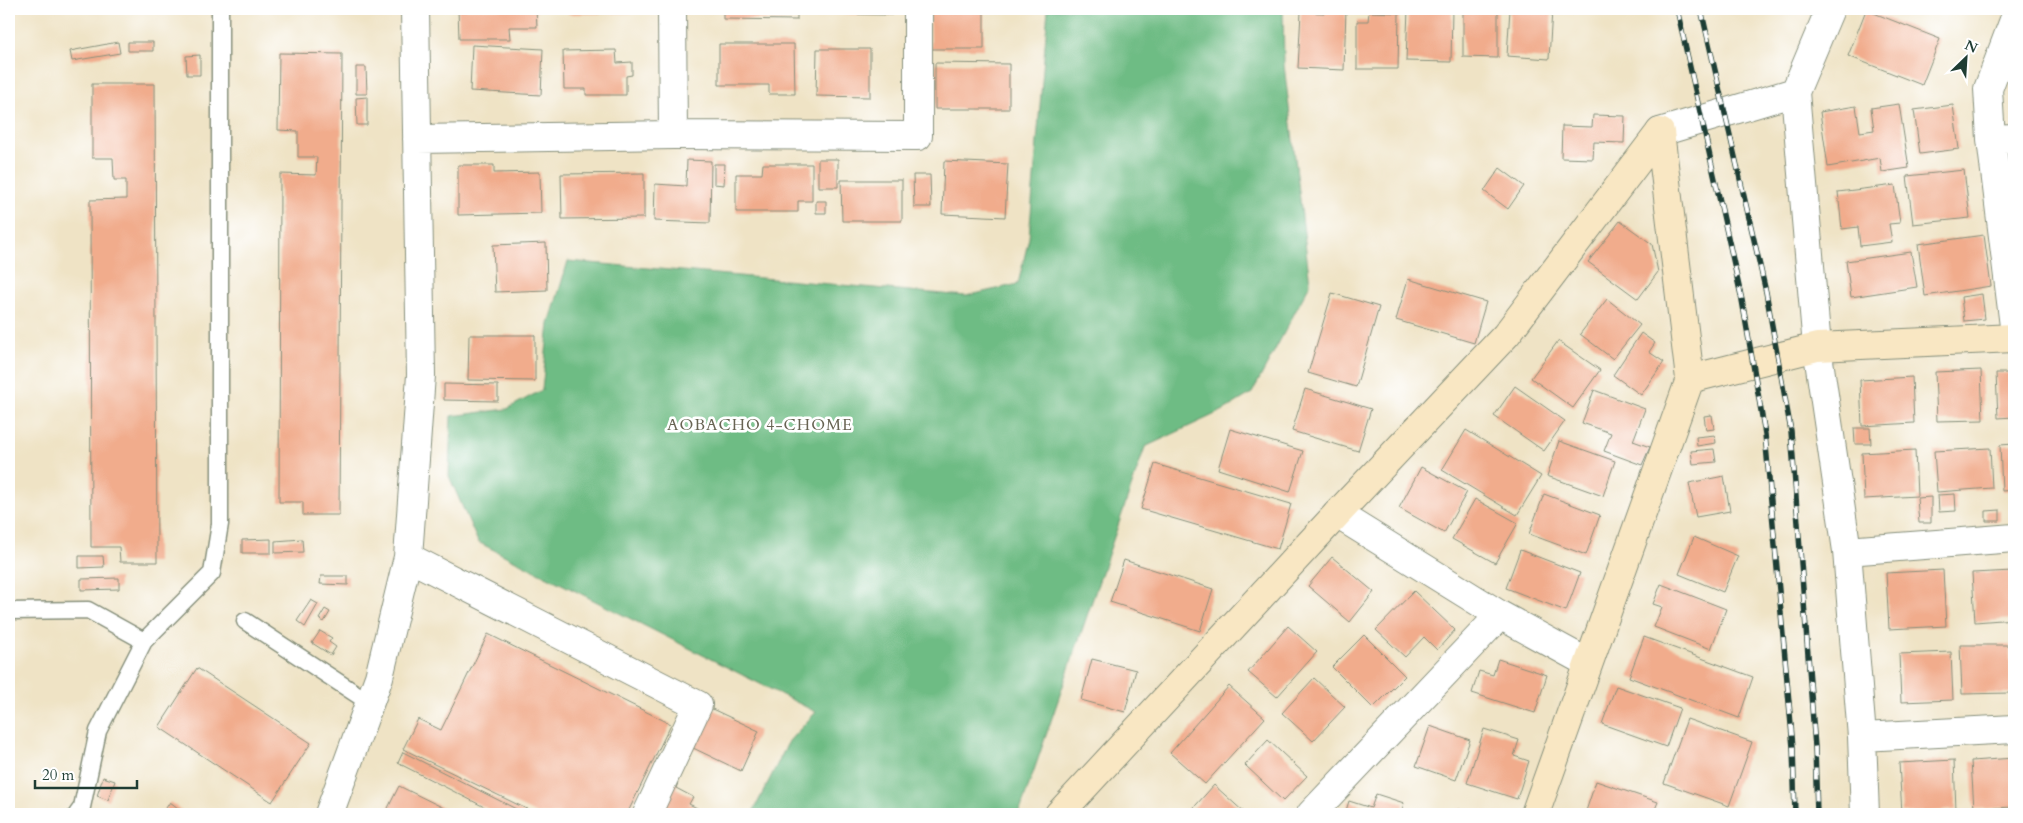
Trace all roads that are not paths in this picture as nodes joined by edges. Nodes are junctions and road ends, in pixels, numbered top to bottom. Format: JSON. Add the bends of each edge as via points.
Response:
{"nodes":[{"id":1,"x":220,"y":9,"type":"edge"},
{"id":2,"x":415,"y":9,"type":"edge"},
{"id":3,"x":672,"y":9,"type":"edge"},
{"id":4,"x":918,"y":9,"type":"edge"},
{"id":5,"x":1830,"y":9,"type":"edge"},
{"id":6,"x":2014,"y":20,"type":"edge"},
{"id":7,"x":1795,"y":92,"type":"junction"},
{"id":8,"x":1660,"y":132,"type":"junction"},
{"id":9,"x":673,"y":135,"type":"junction"},
{"id":10,"x":417,"y":139,"type":"junction"},
{"id":11,"x":2003,"y":139,"type":"edge"},
{"id":12,"x":2014,"y":326,"type":"edge"},
{"id":13,"x":2014,"y":338,"type":"edge"},
{"id":14,"x":1817,"y":347,"type":"junction"},
{"id":15,"x":1690,"y":379,"type":"junction"},
{"id":16,"x":1337,"y":514,"type":"junction"},
{"id":17,"x":2014,"y":538,"type":"edge"},
{"id":18,"x":1847,"y":551,"type":"junction"},
{"id":19,"x":408,"y":557,"type":"junction"},
{"id":20,"x":9,"y":611,"type":"edge"},
{"id":21,"x":1500,"y":615,"type":"junction"},
{"id":22,"x":245,"y":621,"type":"dead end"},
{"id":23,"x":144,"y":641,"type":"junction"},
{"id":24,"x":1588,"y":663,"type":"junction"},
{"id":25,"x":370,"y":703,"type":"junction"},
{"id":26,"x":2014,"y":729,"type":"edge"},
{"id":27,"x":1862,"y":737,"type":"junction"},
{"id":28,"x":77,"y":814,"type":"edge"},
{"id":29,"x":329,"y":814,"type":"edge"},
{"id":30,"x":647,"y":814,"type":"edge"},
{"id":31,"x":1059,"y":814,"type":"edge"},
{"id":32,"x":1311,"y":814,"type":"edge"},
{"id":33,"x":1535,"y":814,"type":"edge"},
{"id":34,"x":1865,"y":814,"type":"edge"}],
"edges":[{"from":1,"to":23,"type":"lane","via":[[220,524],[212,573]]},
{"from":2,"to":10,"type":"street"},
{"from":3,"to":9,"type":"street"},
{"from":4,"to":9,"type":"street","via":[[918,136]]},
{"from":5,"to":7,"type":"street"},
{"from":6,"to":11,"type":"street","via":[[1988,89]]},
{"from":7,"to":8,"type":"street"},
{"from":7,"to":14,"type":"street"},
{"from":8,"to":15,"type":"street"},
{"from":8,"to":16,"type":"street","via":[[1506,335]]},
{"from":9,"to":10,"type":"street"},
{"from":10,"to":19,"type":"street","via":[[421,375]]},
{"from":11,"to":12,"type":"street"},
{"from":13,"to":14,"type":"street"},
{"from":14,"to":15,"type":"street"},
{"from":14,"to":18,"type":"street"},
{"from":15,"to":24,"type":"street"},
{"from":16,"to":21,"type":"street"},
{"from":16,"to":31,"type":"street"},
{"from":17,"to":18,"type":"street"},
{"from":18,"to":27,"type":"street"},
{"from":19,"to":25,"type":"street"},
{"from":19,"to":30,"type":"street","via":[[698,705]]},
{"from":20,"to":23,"type":"lane","via":[[88,610]]},
{"from":21,"to":24,"type":"street"},
{"from":21,"to":32,"type":"street"},
{"from":22,"to":25,"type":"lane"},
{"from":23,"to":28,"type":"lane","via":[[98,731],[82,807]]},
{"from":24,"to":33,"type":"street"},
{"from":25,"to":29,"type":"street"},
{"from":26,"to":27,"type":"street"},
{"from":27,"to":34,"type":"street"}]}
